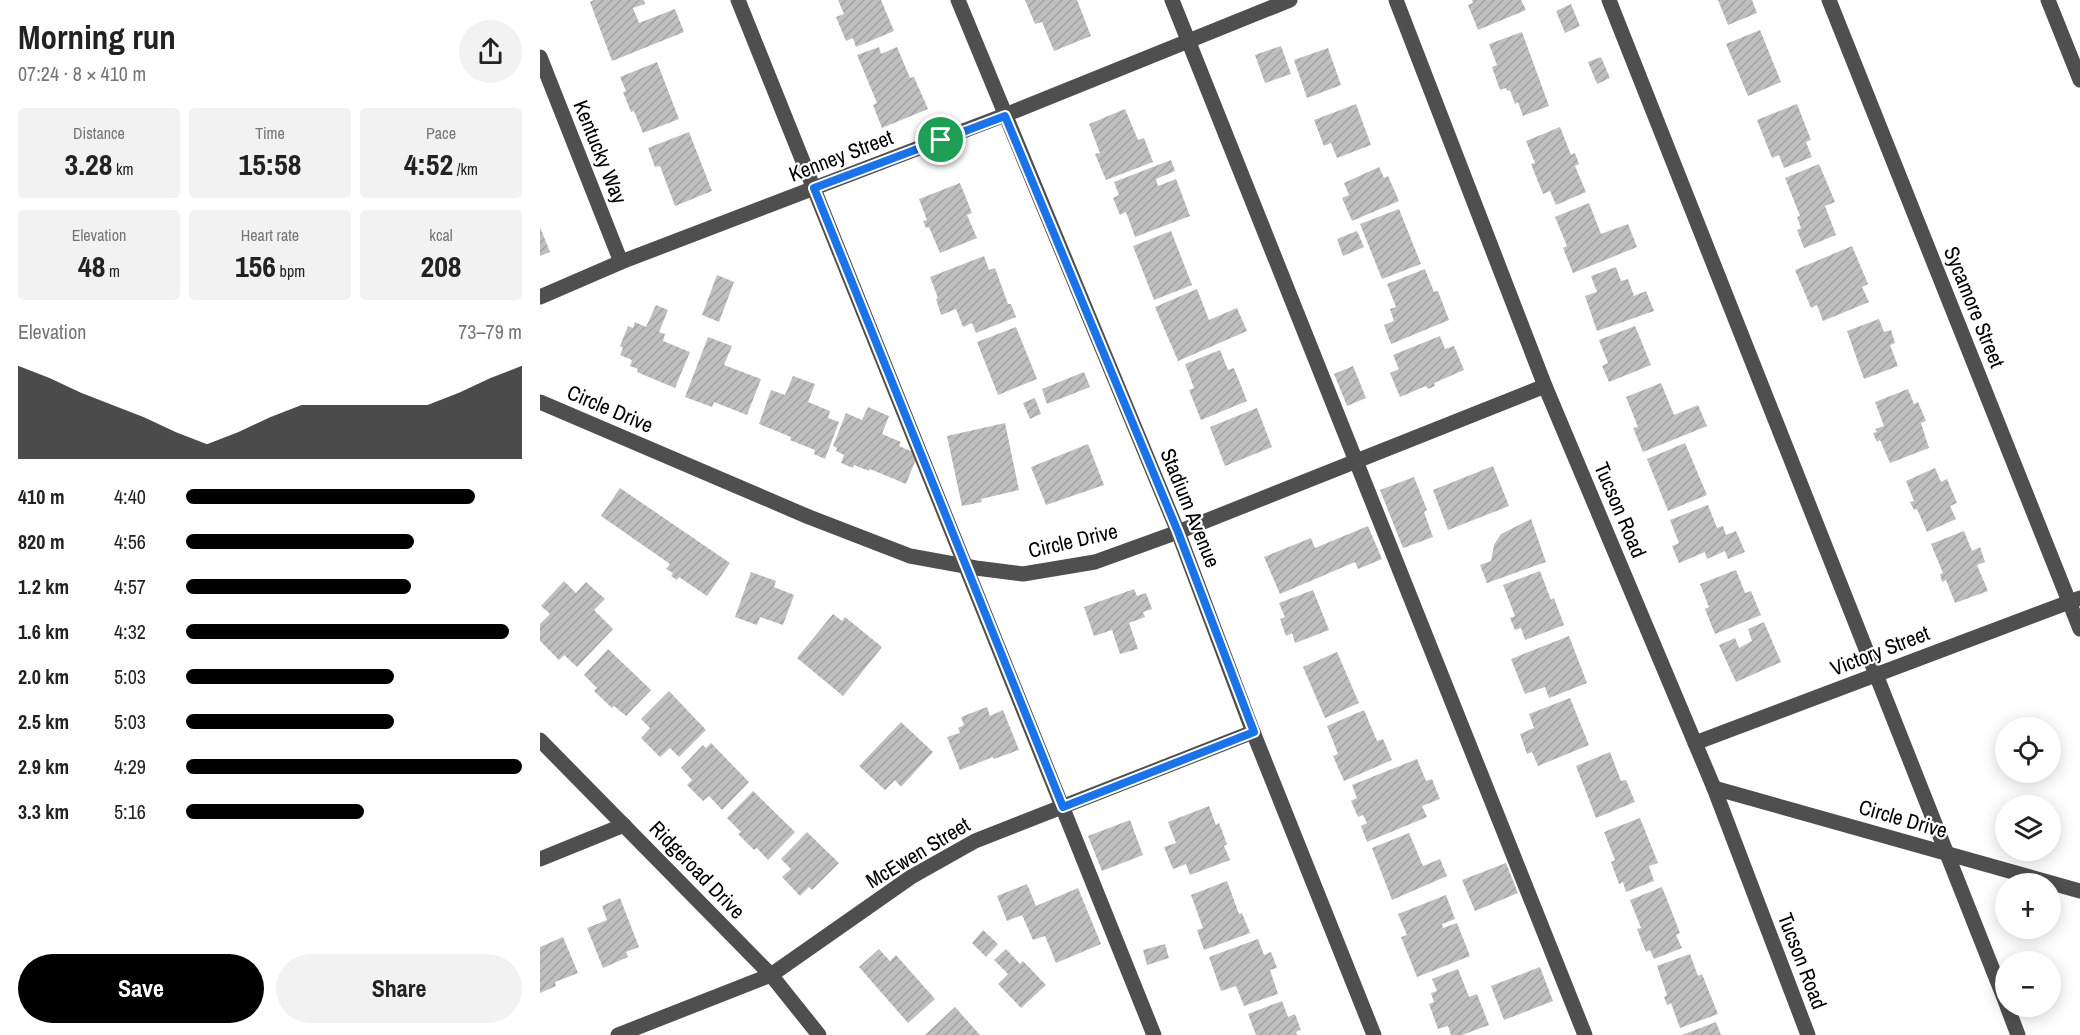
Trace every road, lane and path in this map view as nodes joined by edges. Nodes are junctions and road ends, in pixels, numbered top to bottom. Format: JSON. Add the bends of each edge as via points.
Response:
{"nodes":[{"id":1,"x":738,"y":0,"type":"edge"},
{"id":2,"x":958,"y":0,"type":"edge"},
{"id":3,"x":1172,"y":0,"type":"edge"},
{"id":4,"x":1290,"y":0,"type":"edge"},
{"id":5,"x":1396,"y":0,"type":"edge"},
{"id":6,"x":1609,"y":0,"type":"edge"},
{"id":7,"x":1829,"y":0,"type":"edge"},
{"id":8,"x":2048,"y":0,"type":"edge"},
{"id":9,"x":1188,"y":41,"type":"junction"},
{"id":10,"x":540,"y":57,"type":"edge"},
{"id":11,"x":2080,"y":80,"type":"edge"},
{"id":12,"x":1005,"y":116,"type":"junction"},
{"id":13,"x":814,"y":188,"type":"junction"},
{"id":14,"x":621,"y":262,"type":"junction"},
{"id":15,"x":540,"y":297,"type":"edge"},
{"id":16,"x":1545,"y":386,"type":"junction"},
{"id":17,"x":540,"y":402,"type":"edge"},
{"id":18,"x":1356,"y":461,"type":"junction"},
{"id":19,"x":1178,"y":532,"type":"junction"},
{"id":20,"x":966,"y":566,"type":"junction"},
{"id":21,"x":2075,"y":600,"type":"edge"},
{"id":22,"x":2080,"y":629,"type":"edge"},
{"id":23,"x":1876,"y":675,"type":"junction"},
{"id":24,"x":1254,"y":732,"type":"junction"},
{"id":25,"x":540,"y":740,"type":"edge"},
{"id":26,"x":1695,"y":743,"type":"junction"},
{"id":27,"x":1714,"y":788,"type":"junction"},
{"id":28,"x":1063,"y":807,"type":"junction"},
{"id":29,"x":624,"y":825,"type":"junction"},
{"id":30,"x":1946,"y":854,"type":"junction"},
{"id":31,"x":540,"y":859,"type":"edge"},
{"id":32,"x":2080,"y":891,"type":"edge"},
{"id":33,"x":771,"y":975,"type":"junction"},
{"id":34,"x":1995,"y":977,"type":"edge"},
{"id":35,"x":2011,"y":1017,"type":"edge"},
{"id":36,"x":618,"y":1035,"type":"edge"},
{"id":37,"x":819,"y":1035,"type":"edge"},
{"id":38,"x":1154,"y":1035,"type":"edge"},
{"id":39,"x":1374,"y":1035,"type":"edge"},
{"id":40,"x":1586,"y":1035,"type":"edge"},
{"id":41,"x":1808,"y":1035,"type":"edge"},
{"id":42,"x":2018,"y":1035,"type":"edge"}],
"edges":[{"from":1,"to":13,"type":"street"},
{"from":2,"to":12,"type":"street","name":"Stadium Avenue"},
{"from":3,"to":9,"type":"street"},
{"from":4,"to":9,"type":"street","name":"Kenney Street"},
{"from":5,"to":16,"type":"street","name":"Tucson Road"},
{"from":6,"to":23,"type":"street"},
{"from":7,"to":21,"type":"street","name":"Sycamore Street"},
{"from":8,"to":11,"type":"street"},
{"from":9,"to":12,"type":"street","name":"Kenney Street"},
{"from":9,"to":18,"type":"street"},
{"from":10,"to":14,"type":"street","name":"Kentucky Way"},
{"from":12,"to":13,"type":"street","name":"Kenney Street"},
{"from":12,"to":19,"type":"street","name":"Stadium Avenue"},
{"from":13,"to":14,"type":"street","name":"Kenney Street"},
{"from":13,"to":20,"type":"street"},
{"from":14,"to":15,"type":"street","name":"Kenney Street"},
{"from":16,"to":18,"type":"street","name":"Circle Drive"},
{"from":16,"to":26,"type":"street","name":"Tucson Road"},
{"from":17,"to":20,"type":"street","name":"Circle Drive","via":[[910,556]]},
{"from":18,"to":19,"type":"street","name":"Circle Drive"},
{"from":18,"to":40,"type":"street"},
{"from":19,"to":20,"type":"street","name":"Circle Drive","via":[[1095,562],[1023,574]]},
{"from":19,"to":24,"type":"street","name":"Stadium Avenue"},
{"from":20,"to":28,"type":"street"},
{"from":21,"to":22,"type":"street","name":"Sycamore Street"},
{"from":21,"to":23,"type":"street","name":"Victory Street"},
{"from":23,"to":26,"type":"street","name":"Victory Street"},
{"from":23,"to":30,"type":"street"},
{"from":24,"to":28,"type":"street","name":"McEwen Street"},
{"from":24,"to":39,"type":"street","name":"Stadium Avenue"},
{"from":25,"to":29,"type":"street","name":"Ridgeroad Drive"},
{"from":26,"to":27,"type":"street","name":"Tucson Road"},
{"from":27,"to":30,"type":"street","name":"Circle Drive"},
{"from":27,"to":41,"type":"street","name":"Tucson Road"},
{"from":28,"to":33,"type":"street","name":"McEwen Street","via":[[975,841],[911,877]]},
{"from":28,"to":38,"type":"street"},
{"from":29,"to":31,"type":"street"},
{"from":29,"to":33,"type":"street","name":"Ridgeroad Drive"},
{"from":30,"to":32,"type":"street","name":"Circle Drive"},
{"from":30,"to":34,"type":"street"},
{"from":33,"to":36,"type":"street","name":"McEwen Street"},
{"from":33,"to":37,"type":"street","name":"Ridgeroad Drive"},
{"from":35,"to":42,"type":"street"}]}
